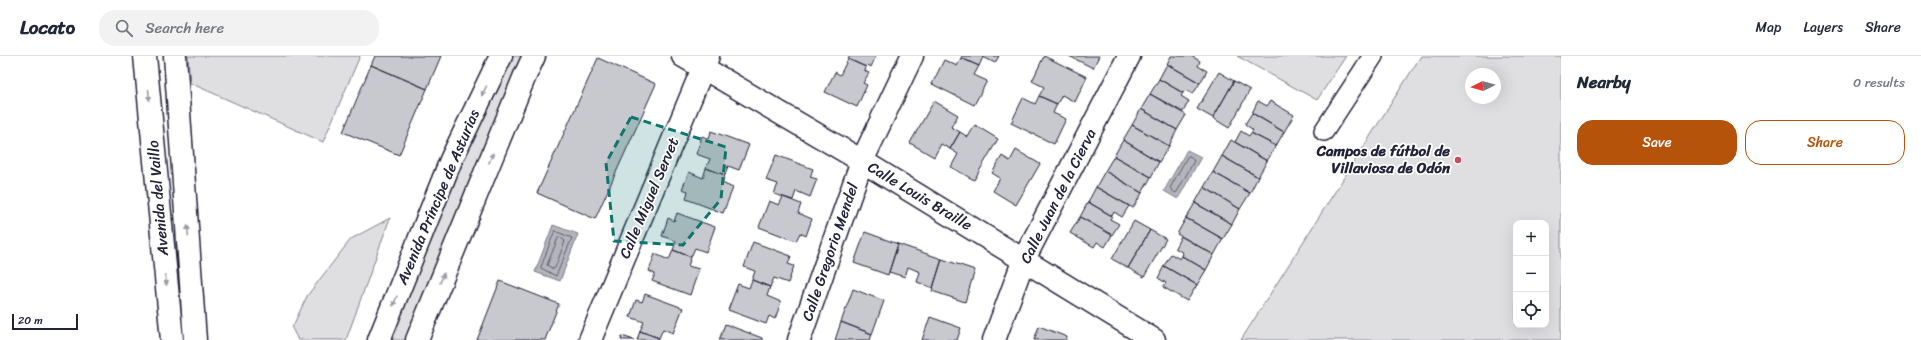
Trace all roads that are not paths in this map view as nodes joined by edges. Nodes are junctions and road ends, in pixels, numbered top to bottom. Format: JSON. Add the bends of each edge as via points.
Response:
{"nodes":[{"id":1,"x":145,"y":56,"type":"edge"},
{"id":2,"x":175,"y":56,"type":"edge"},
{"id":3,"x":501,"y":56,"type":"edge"},
{"id":4,"x":534,"y":56,"type":"edge"},
{"id":5,"x":683,"y":56,"type":"edge"},
{"id":6,"x":912,"y":56,"type":"edge"},
{"id":7,"x":1129,"y":56,"type":"edge"},
{"id":8,"x":1373,"y":56,"type":"edge"},
{"id":9,"x":705,"y":62,"type":"edge"},
{"id":10,"x":1324,"y":132,"type":"dead end"},
{"id":11,"x":862,"y":161,"type":"junction"},
{"id":12,"x":1024,"y":259,"type":"junction"},
{"id":13,"x":172,"y":340,"type":"edge"},
{"id":14,"x":196,"y":340,"type":"edge"},
{"id":15,"x":379,"y":340,"type":"edge"},
{"id":16,"x":417,"y":340,"type":"edge"},
{"id":17,"x":590,"y":340,"type":"edge"},
{"id":18,"x":799,"y":340,"type":"edge"},
{"id":19,"x":994,"y":340,"type":"edge"},
{"id":20,"x":1154,"y":340,"type":"edge"}],
"edges":[{"from":1,"to":13,"type":"street","name":"Avenida del Vaillo","one_way":true},
{"from":14,"to":2,"type":"street","name":"Avenida del Vaillo","one_way":true},
{"from":3,"to":15,"type":"street","name":"Avenida Príncipe de Asturias","one_way":true,"via":[[451,160]]},
{"from":16,"to":4,"type":"street","one_way":true},
{"from":5,"to":9,"type":"street","name":"Calle Louis Braille"},
{"from":6,"to":11,"type":"street","name":"Calle Gregorio Mendel"},
{"from":7,"to":12,"type":"street","name":"Calle Juan de la Cierva"},
{"from":8,"to":10,"type":"street"},
{"from":9,"to":11,"type":"street","name":"Calle Louis Braille"},
{"from":9,"to":17,"type":"street","name":"Calle Miguel Servet"},
{"from":11,"to":12,"type":"street","name":"Calle Louis Braille"},
{"from":11,"to":18,"type":"street","name":"Calle Gregorio Mendel"},
{"from":12,"to":19,"type":"street","name":"Calle Juan de la Cierva"},
{"from":12,"to":20,"type":"street","name":"Calle Louis Braille"}]}
